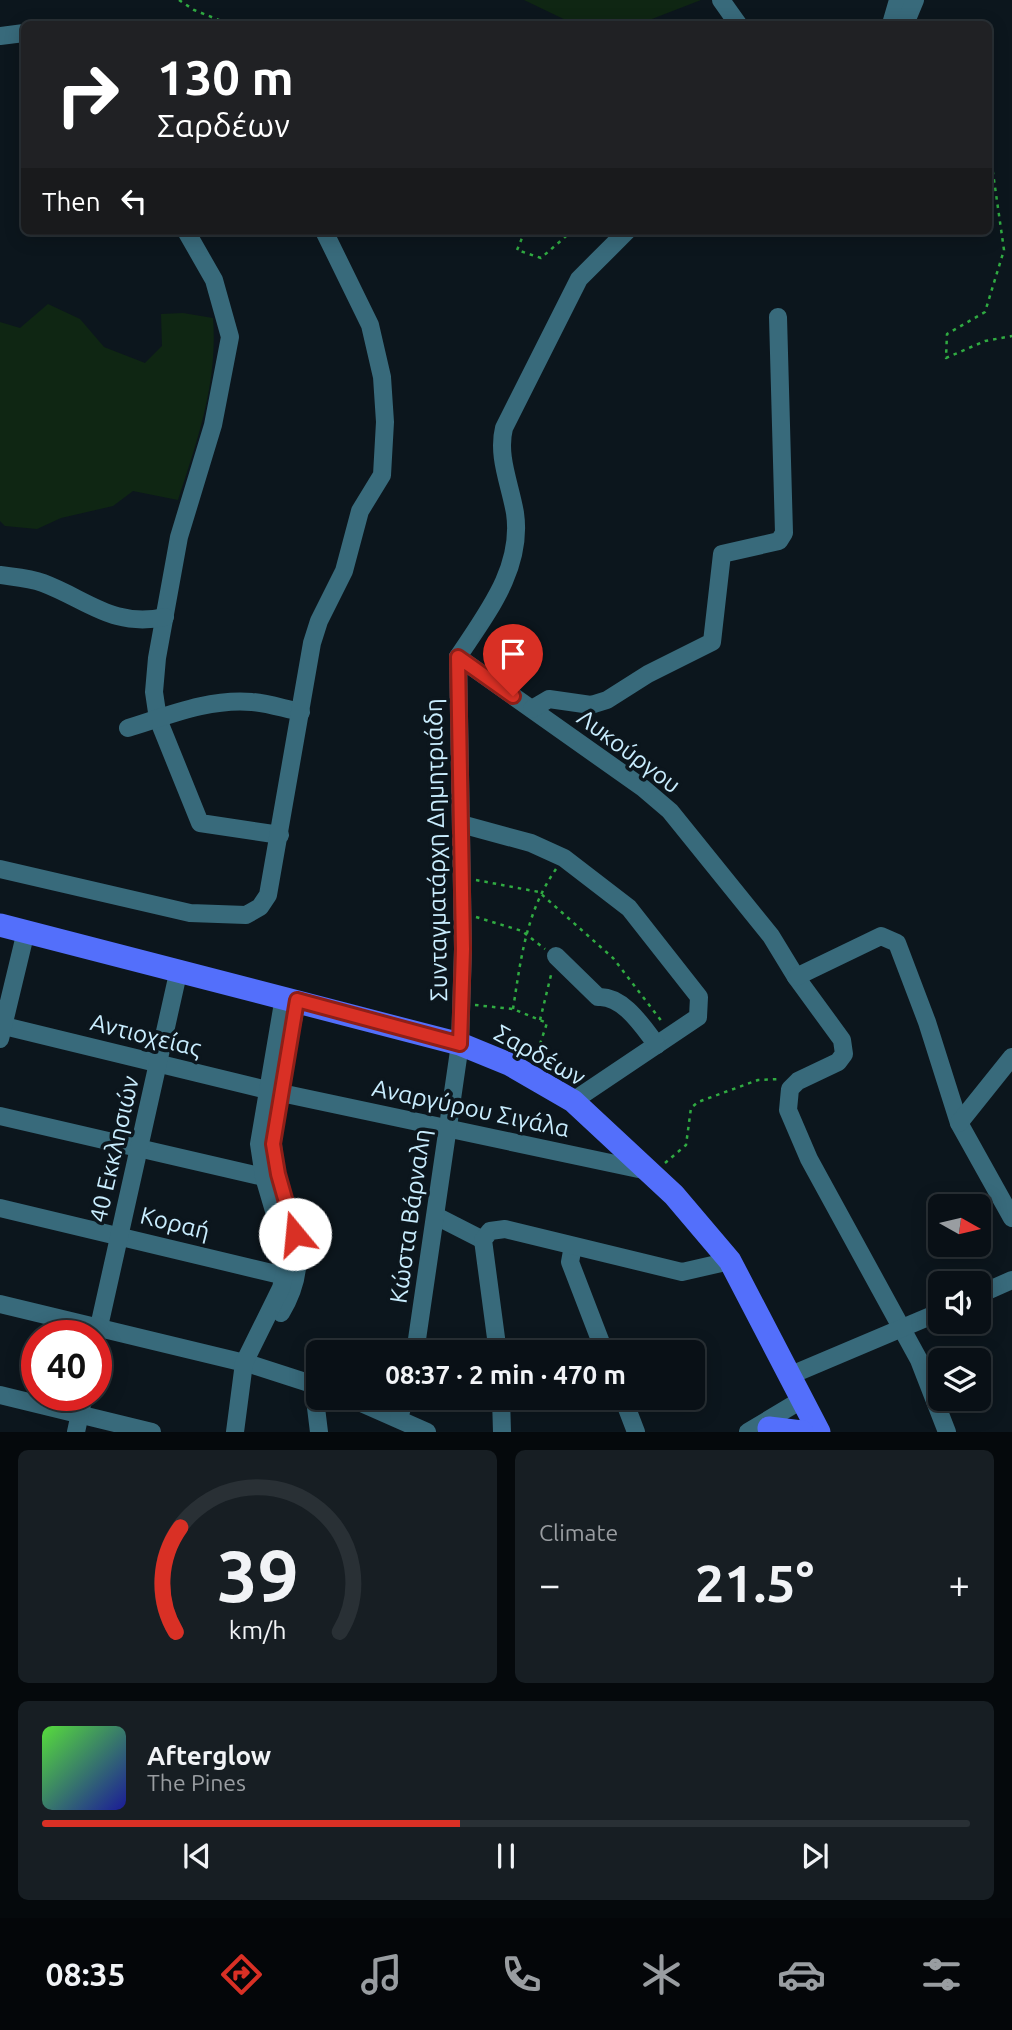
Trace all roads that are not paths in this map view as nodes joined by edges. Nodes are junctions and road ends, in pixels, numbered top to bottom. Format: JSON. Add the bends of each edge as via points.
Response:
{"nodes":[{"id":1,"x":721,"y":0,"type":"edge"},
{"id":2,"x":898,"y":0,"type":"edge"},
{"id":3,"x":915,"y":0,"type":"edge"},
{"id":4,"x":736,"y":21,"type":"edge"},
{"id":5,"x":892,"y":21,"type":"edge"},
{"id":6,"x":906,"y":21,"type":"edge"},
{"id":7,"x":21,"y":33,"type":"edge"},
{"id":8,"x":0,"y":36,"type":"edge"},
{"id":9,"x":188,"y":235,"type":"edge"},
{"id":10,"x":326,"y":235,"type":"edge"},
{"id":11,"x":623,"y":235,"type":"edge"},
{"id":12,"x":778,"y":317,"type":"dead end"},
{"id":13,"x":0,"y":575,"type":"edge"},
{"id":14,"x":165,"y":617,"type":"junction"},
{"id":15,"x":458,"y":657,"type":"junction"},
{"id":16,"x":532,"y":709,"type":"junction"},
{"id":17,"x":301,"y":712,"type":"junction"},
{"id":18,"x":158,"y":719,"type":"junction"},
{"id":19,"x":128,"y":728,"type":"dead end"},
{"id":20,"x":461,"y":824,"type":"junction"},
{"id":21,"x":280,"y":835,"type":"junction"},
{"id":22,"x":0,"y":869,"type":"edge"},
{"id":23,"x":0,"y":925,"type":"edge"},
{"id":24,"x":26,"y":931,"type":"junction"},
{"id":25,"x":555,"y":956,"type":"road end"},
{"id":26,"x":179,"y":969,"type":"junction"},
{"id":27,"x":796,"y":977,"type":"junction"},
{"id":28,"x":291,"y":999,"type":"junction"},
{"id":29,"x":1,"y":1030,"type":"edge"},
{"id":30,"x":460,"y":1044,"type":"junction"},
{"id":31,"x":657,"y":1045,"type":"junction"},
{"id":32,"x":1012,"y":1057,"type":"edge"},
{"id":33,"x":158,"y":1063,"type":"junction"},
{"id":34,"x":274,"y":1091,"type":"junction"},
{"id":35,"x":573,"y":1101,"type":"junction"},
{"id":36,"x":0,"y":1116,"type":"edge"},
{"id":37,"x":959,"y":1123,"type":"junction"},
{"id":38,"x":447,"y":1129,"type":"junction"},
{"id":39,"x":139,"y":1149,"type":"junction"},
{"id":40,"x":651,"y":1172,"type":"junction"},
{"id":41,"x":271,"y":1175,"type":"junction"},
{"id":42,"x":0,"y":1208,"type":"edge"},
{"id":43,"x":436,"y":1216,"type":"junction"},
{"id":44,"x":1012,"y":1218,"type":"edge"},
{"id":45,"x":120,"y":1234,"type":"junction"},
{"id":46,"x":483,"y":1240,"type":"junction"},
{"id":47,"x":573,"y":1246,"type":"junction"},
{"id":48,"x":730,"y":1261,"type":"junction"},
{"id":49,"x":290,"y":1277,"type":"junction"},
{"id":50,"x":1012,"y":1280,"type":"edge"},
{"id":51,"x":991,"y":1289,"type":"edge"},
{"id":52,"x":0,"y":1304,"type":"edge"},
{"id":53,"x":928,"y":1317,"type":"edge"},
{"id":54,"x":52,"y":1320,"type":"edge"},
{"id":55,"x":101,"y":1320,"type":"edge"},
{"id":56,"x":902,"y":1329,"type":"junction"},
{"id":57,"x":112,"y":1337,"type":"edge"},
{"id":58,"x":417,"y":1340,"type":"edge"},
{"id":59,"x":496,"y":1340,"type":"edge"},
{"id":60,"x":600,"y":1340,"type":"edge"},
{"id":61,"x":249,"y":1364,"type":"junction"},
{"id":62,"x":791,"y":1375,"type":"junction"},
{"id":63,"x":306,"y":1381,"type":"edge"},
{"id":64,"x":0,"y":1395,"type":"edge"},
{"id":65,"x":805,"y":1404,"type":"junction"},
{"id":66,"x":318,"y":1410,"type":"edge"},
{"id":67,"x":379,"y":1410,"type":"edge"},
{"id":68,"x":401,"y":1410,"type":"edge"},
{"id":69,"x":501,"y":1410,"type":"edge"},
{"id":70,"x":628,"y":1410,"type":"edge"},
{"id":71,"x":399,"y":1418,"type":"junction"},
{"id":72,"x":78,"y":1424,"type":"edge"},
{"id":73,"x":758,"y":1430,"type":"edge"},
{"id":74,"x":152,"y":1432,"type":"edge"},
{"id":75,"x":235,"y":1432,"type":"edge"},
{"id":76,"x":244,"y":1432,"type":"edge"},
{"id":77,"x":319,"y":1432,"type":"edge"},
{"id":78,"x":427,"y":1432,"type":"edge"},
{"id":79,"x":502,"y":1432,"type":"edge"},
{"id":80,"x":636,"y":1432,"type":"edge"},
{"id":81,"x":802,"y":1432,"type":"edge"},
{"id":82,"x":819,"y":1432,"type":"edge"},
{"id":83,"x":947,"y":1432,"type":"edge"}],
"edges":[{"from":1,"to":4,"type":"street"},
{"from":2,"to":5,"type":"street"},
{"from":3,"to":6,"type":"street"},
{"from":7,"to":8,"type":"street"},
{"from":9,"to":14,"type":"street","via":[[214,280],[230,337]]},
{"from":10,"to":17,"type":"street","via":[[370,325],[382,377],[384,461],[378,485],[360,510],[344,571],[319,621]]},
{"from":11,"to":15,"type":"street","via":[[579,279],[504,428],[500,445],[515,514],[514,552],[503,584]]},
{"from":12,"to":16,"type":"street","via":[[785,533],[779,541],[722,554],[712,642],[607,701],[591,705],[549,699]]},
{"from":13,"to":14,"type":"street","via":[[41,582],[114,617],[142,622]]},
{"from":14,"to":18,"type":"street","via":[[154,692]]},
{"from":15,"to":16,"type":"street","name":"Λυκούργου"},
{"from":15,"to":20,"type":"street","name":"Συνταγματάρχη Δημητριάδη"},
{"from":16,"to":27,"type":"street","name":"Λυκούργου","via":[[670,811],[771,936]]},
{"from":17,"to":18,"type":"street","via":[[226,702]]},
{"from":17,"to":21,"type":"street"},
{"from":18,"to":19,"type":"street"},
{"from":18,"to":21,"type":"street","via":[[200,823]]},
{"from":20,"to":30,"type":"street","name":"Συνταγματάρχη Δημητριάδη"},
{"from":20,"to":31,"type":"street","via":[[531,843],[564,858],[629,908],[701,1007],[698,1017]]},
{"from":21,"to":22,"type":"street","via":[[268,895],[246,915],[190,913]]},
{"from":23,"to":24,"type":"main road","name":"Σαρδέων"},
{"from":24,"to":26,"type":"main road","name":"Σαρδέων"},
{"from":24,"to":29,"type":"street"},
{"from":25,"to":31,"type":"street","via":[[598,998],[608,997],[620,1004]]},
{"from":26,"to":28,"type":"main road","name":"Σαρδέων"},
{"from":26,"to":33,"type":"street","name":"40 Εκκλησιών"},
{"from":27,"to":37,"type":"street","via":[[874,939],[891,938],[901,951]]},
{"from":27,"to":56,"type":"street","name":"Λυκούργου","via":[[842,1040],[844,1054],[838,1062],[794,1085],[788,1110],[809,1159]]},
{"from":28,"to":30,"type":"main road","name":"Σαρδέων"},
{"from":28,"to":34,"type":"street"},
{"from":29,"to":33,"type":"street","name":"Αντιοχείας"},
{"from":30,"to":35,"type":"main road","name":"Σαρδέων"},
{"from":30,"to":38,"type":"street","name":"Κώστα Βάρναλη"},
{"from":31,"to":35,"type":"street"},
{"from":32,"to":37,"type":"street"},
{"from":33,"to":34,"type":"street","name":"Αντιοχείας"},
{"from":33,"to":39,"type":"street","name":"40 Εκκλησιών"},
{"from":34,"to":38,"type":"street","name":"Αναργύρου Σιγάλα"},
{"from":34,"to":41,"type":"street","via":[[259,1144]]},
{"from":35,"to":40,"type":"main road","name":"Σαρδέων"},
{"from":36,"to":39,"type":"street"},
{"from":37,"to":44,"type":"street"},
{"from":38,"to":40,"type":"street","name":"Αναργύρου Σιγάλα"},
{"from":38,"to":43,"type":"street","name":"Κώστα Βάρναλη"},
{"from":39,"to":41,"type":"street"},
{"from":39,"to":45,"type":"street","name":"40 Εκκλησιών"},
{"from":40,"to":48,"type":"main road","name":"Σαρδέων"},
{"from":41,"to":49,"type":"street"},
{"from":42,"to":45,"type":"street","name":"Κοραή"},
{"from":43,"to":46,"type":"street"},
{"from":43,"to":58,"type":"street","name":"Κώστα Βάρναλη"},
{"from":45,"to":49,"type":"street","name":"Κοραή"},
{"from":45,"to":55,"type":"street","name":"40 Εκκλησιών"},
{"from":46,"to":47,"type":"street","via":[[496,1228]]},
{"from":46,"to":59,"type":"street"},
{"from":47,"to":48,"type":"street","via":[[682,1272]]},
{"from":47,"to":60,"type":"street","via":[[570,1262]]},
{"from":48,"to":62,"type":"main road","name":"Σαρδέων"},
{"from":49,"to":61,"type":"street"},
{"from":50,"to":51,"type":"street"},
{"from":52,"to":54,"type":"street"},
{"from":53,"to":56,"type":"street"},
{"from":56,"to":62,"type":"street"},
{"from":56,"to":83,"type":"street"},
{"from":57,"to":61,"type":"street"},
{"from":61,"to":63,"type":"street"},
{"from":61,"to":75,"type":"street"},
{"from":61,"to":76,"type":"street"},
{"from":62,"to":65,"type":"main road","name":"Σαρδέων"},
{"from":64,"to":72,"type":"street"},
{"from":65,"to":73,"type":"street"},
{"from":65,"to":82,"type":"main road","name":"Σαρδέων"},
{"from":66,"to":77,"type":"street"},
{"from":67,"to":71,"type":"street"},
{"from":68,"to":71,"type":"street"},
{"from":69,"to":79,"type":"street"},
{"from":70,"to":80,"type":"street"},
{"from":71,"to":78,"type":"street"},
{"from":72,"to":74,"type":"street"},
{"from":73,"to":81,"type":"main road"}]}
